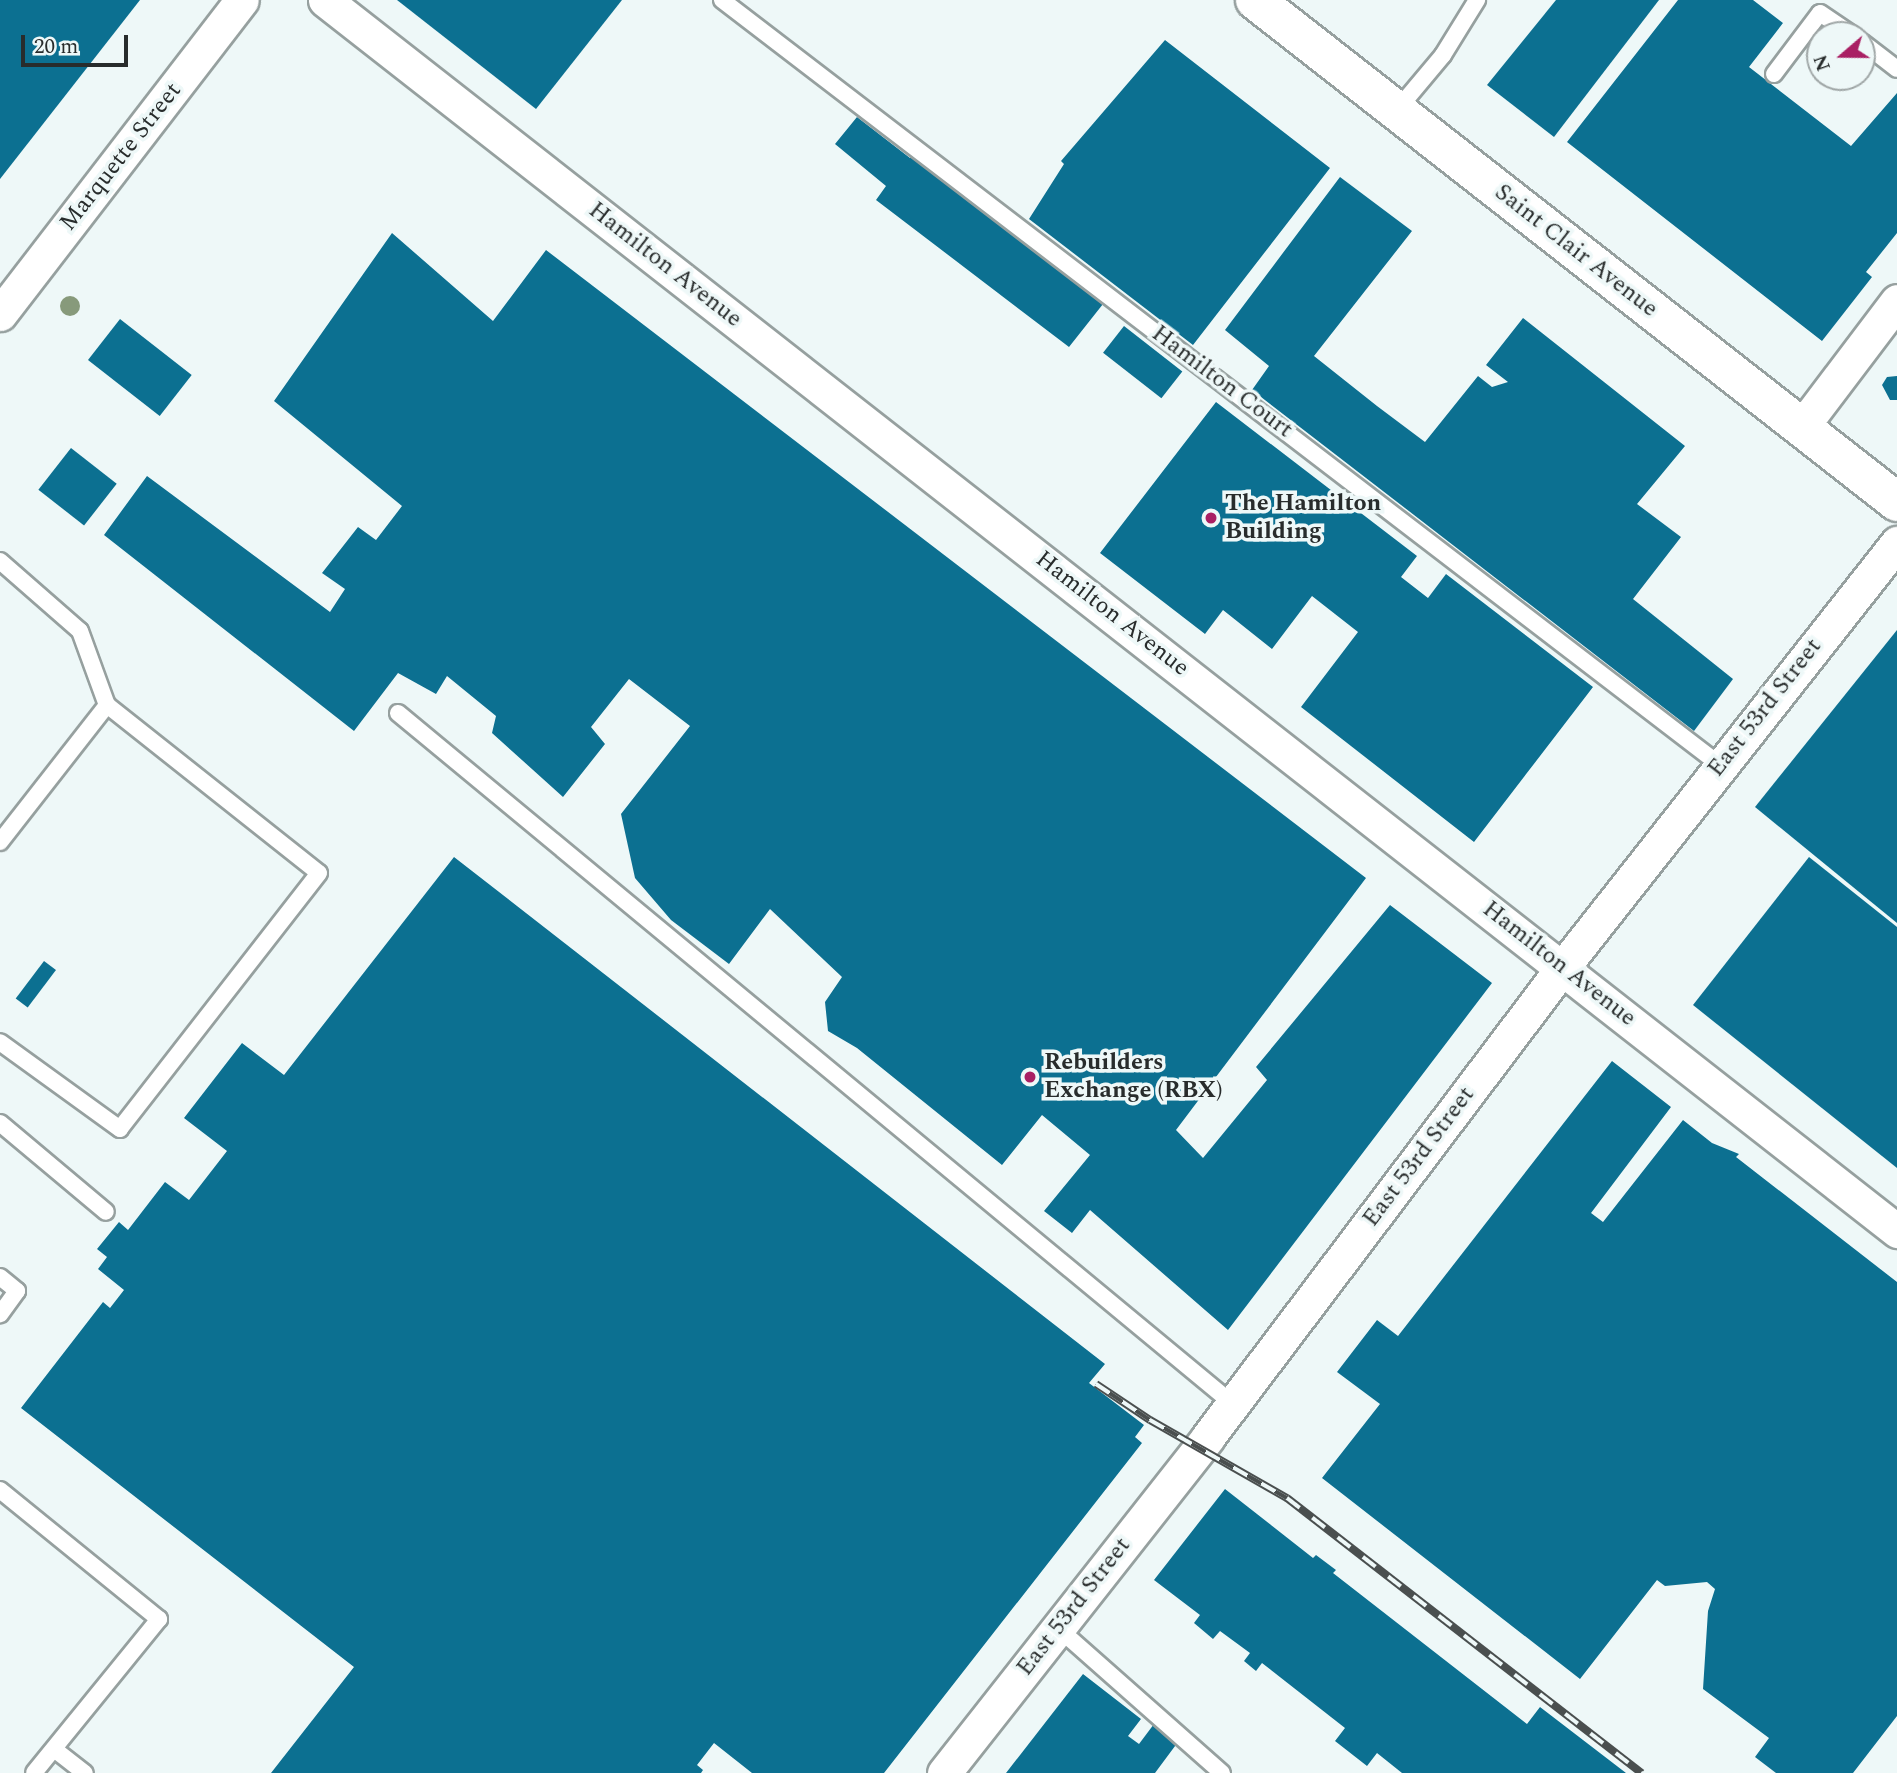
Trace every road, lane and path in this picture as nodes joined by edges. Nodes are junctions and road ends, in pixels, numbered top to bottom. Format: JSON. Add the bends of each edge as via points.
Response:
{"nodes":[{"id":1,"x":242,"y":0,"type":"edge"},
{"id":2,"x":325,"y":0,"type":"edge"},
{"id":3,"x":722,"y":0,"type":"edge"},
{"id":4,"x":1255,"y":0,"type":"edge"},
{"id":5,"x":1477,"y":0,"type":"edge"},
{"id":6,"x":1814,"y":21,"type":"edge"},
{"id":7,"x":1832,"y":21,"type":"edge"},
{"id":8,"x":1806,"y":32,"type":"edge"},
{"id":9,"x":1876,"y":53,"type":"edge"},
{"id":10,"x":1897,"y":69,"type":"edge"},
{"id":11,"x":1774,"y":74,"type":"dead end"},
{"id":12,"x":1397,"y":110,"type":"junction"},
{"id":13,"x":1897,"y":301,"type":"edge"},
{"id":14,"x":0,"y":314,"type":"edge"},
{"id":15,"x":1801,"y":428,"type":"junction"},
{"id":16,"x":1897,"y":502,"type":"edge"},
{"id":17,"x":1897,"y":543,"type":"edge"},
{"id":18,"x":0,"y":561,"type":"edge"},
{"id":19,"x":107,"y":705,"type":"junction"},
{"id":20,"x":398,"y":713,"type":"dead end"},
{"id":21,"x":1720,"y":765,"type":"junction"},
{"id":22,"x":0,"y":842,"type":"edge"},
{"id":23,"x":1563,"y":967,"type":"junction"},
{"id":24,"x":0,"y":1042,"type":"edge"},
{"id":25,"x":0,"y":1123,"type":"edge"},
{"id":26,"x":106,"y":1212,"type":"dead end"},
{"id":27,"x":1897,"y":1231,"type":"edge"},
{"id":28,"x":0,"y":1277,"type":"edge"},
{"id":29,"x":0,"y":1314,"type":"edge"},
{"id":30,"x":1233,"y":1404,"type":"junction"},
{"id":31,"x":0,"y":1490,"type":"edge"},
{"id":32,"x":1058,"y":1628,"type":"junction"},
{"id":33,"x":54,"y":1749,"type":"junction"},
{"id":34,"x":34,"y":1773,"type":"edge"},
{"id":35,"x":85,"y":1773,"type":"edge"},
{"id":36,"x":944,"y":1773,"type":"edge"},
{"id":37,"x":1222,"y":1773,"type":"edge"}],
"edges":[{"from":1,"to":14,"type":"street","name":"Marquette Street"},
{"from":2,"to":23,"type":"street","name":"Hamilton Avenue"},
{"from":3,"to":21,"type":"lane","name":"Hamilton Court"},
{"from":4,"to":12,"type":"main road","name":"Saint Clair Avenue"},
{"from":5,"to":12,"type":"lane","via":[[1443,55]]},
{"from":6,"to":7,"type":"lane","via":[[1820,13]]},
{"from":8,"to":11,"type":"lane"},
{"from":9,"to":10,"type":"lane"},
{"from":12,"to":15,"type":"main road","name":"Saint Clair Avenue"},
{"from":13,"to":15,"type":"street"},
{"from":15,"to":16,"type":"main road","name":"Saint Clair Avenue"},
{"from":17,"to":21,"type":"street","name":"East 53rd Street"},
{"from":18,"to":19,"type":"lane","via":[[80,631]]},
{"from":19,"to":22,"type":"lane"},
{"from":19,"to":24,"type":"lane","via":[[319,873],[120,1129]]},
{"from":20,"to":30,"type":"lane"},
{"from":21,"to":23,"type":"street","name":"East 53rd Street"},
{"from":23,"to":27,"type":"street","name":"Hamilton Avenue"},
{"from":23,"to":30,"type":"street","name":"East 53rd Street"},
{"from":25,"to":26,"type":"lane"},
{"from":28,"to":29,"type":"lane","via":[[17,1291]]},
{"from":30,"to":32,"type":"street","name":"East 53rd Street"},
{"from":31,"to":33,"type":"lane","via":[[159,1619]]},
{"from":32,"to":36,"type":"street","name":"East 53rd Street"},
{"from":32,"to":37,"type":"lane"},
{"from":33,"to":34,"type":"lane"},
{"from":33,"to":35,"type":"lane"}]}
